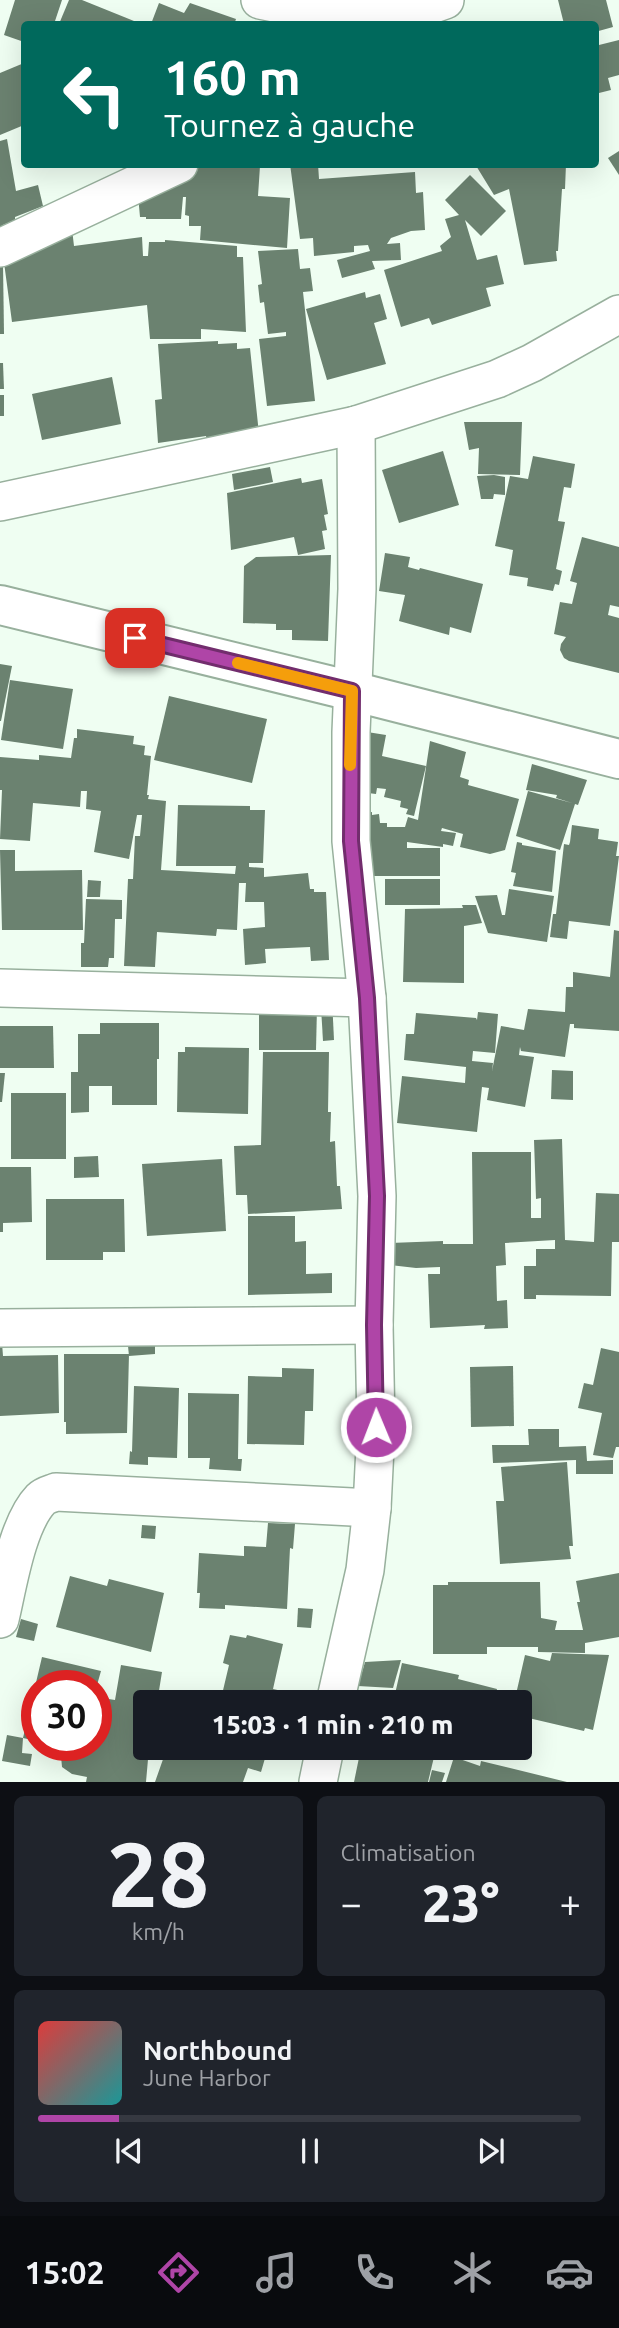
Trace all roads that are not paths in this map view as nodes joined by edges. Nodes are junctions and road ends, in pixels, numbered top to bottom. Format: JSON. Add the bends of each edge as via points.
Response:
{"nodes":[{"id":1,"x":260,"y":0,"type":"edge"},
{"id":2,"x":445,"y":0,"type":"edge"},
{"id":3,"x":318,"y":18,"type":"edge"},
{"id":4,"x":170,"y":168,"type":"edge"},
{"id":5,"x":0,"y":248,"type":"edge"},
{"id":6,"x":619,"y":314,"type":"edge"},
{"id":7,"x":356,"y":425,"type":"junction"},
{"id":8,"x":0,"y":502,"type":"edge"},
{"id":9,"x":0,"y":605,"type":"edge"},
{"id":10,"x":352,"y":691,"type":"junction"},
{"id":11,"x":619,"y":759,"type":"edge"},
{"id":12,"x":0,"y":988,"type":"edge"},
{"id":13,"x":367,"y":998,"type":"junction"},
{"id":14,"x":374,"y":1325,"type":"junction"},
{"id":15,"x":0,"y":1328,"type":"edge"},
{"id":16,"x":372,"y":1508,"type":"junction"},
{"id":17,"x":0,"y":1619,"type":"edge"},
{"id":18,"x":338,"y":1690,"type":"edge"},
{"id":19,"x":323,"y":1760,"type":"edge"},
{"id":20,"x":318,"y":1782,"type":"edge"}],
"edges":[{"from":1,"to":3,"type":"street"},
{"from":2,"to":3,"type":"street","via":[[411,12]]},
{"from":4,"to":5,"type":"street"},
{"from":6,"to":7,"type":"street","via":[[497,379]]},
{"from":7,"to":8,"type":"street"},
{"from":7,"to":10,"type":"street"},
{"from":9,"to":10,"type":"main road"},
{"from":10,"to":11,"type":"main road"},
{"from":10,"to":13,"type":"street","via":[[351,841]]},
{"from":12,"to":13,"type":"street"},
{"from":13,"to":14,"type":"street","via":[[377,1196]]},
{"from":14,"to":15,"type":"street"},
{"from":14,"to":16,"type":"street"},
{"from":16,"to":17,"type":"street","via":[[56,1492],[43,1497],[32,1512],[15,1553]]},
{"from":16,"to":18,"type":"street","via":[[365,1570]]},
{"from":19,"to":20,"type":"street"}]}
